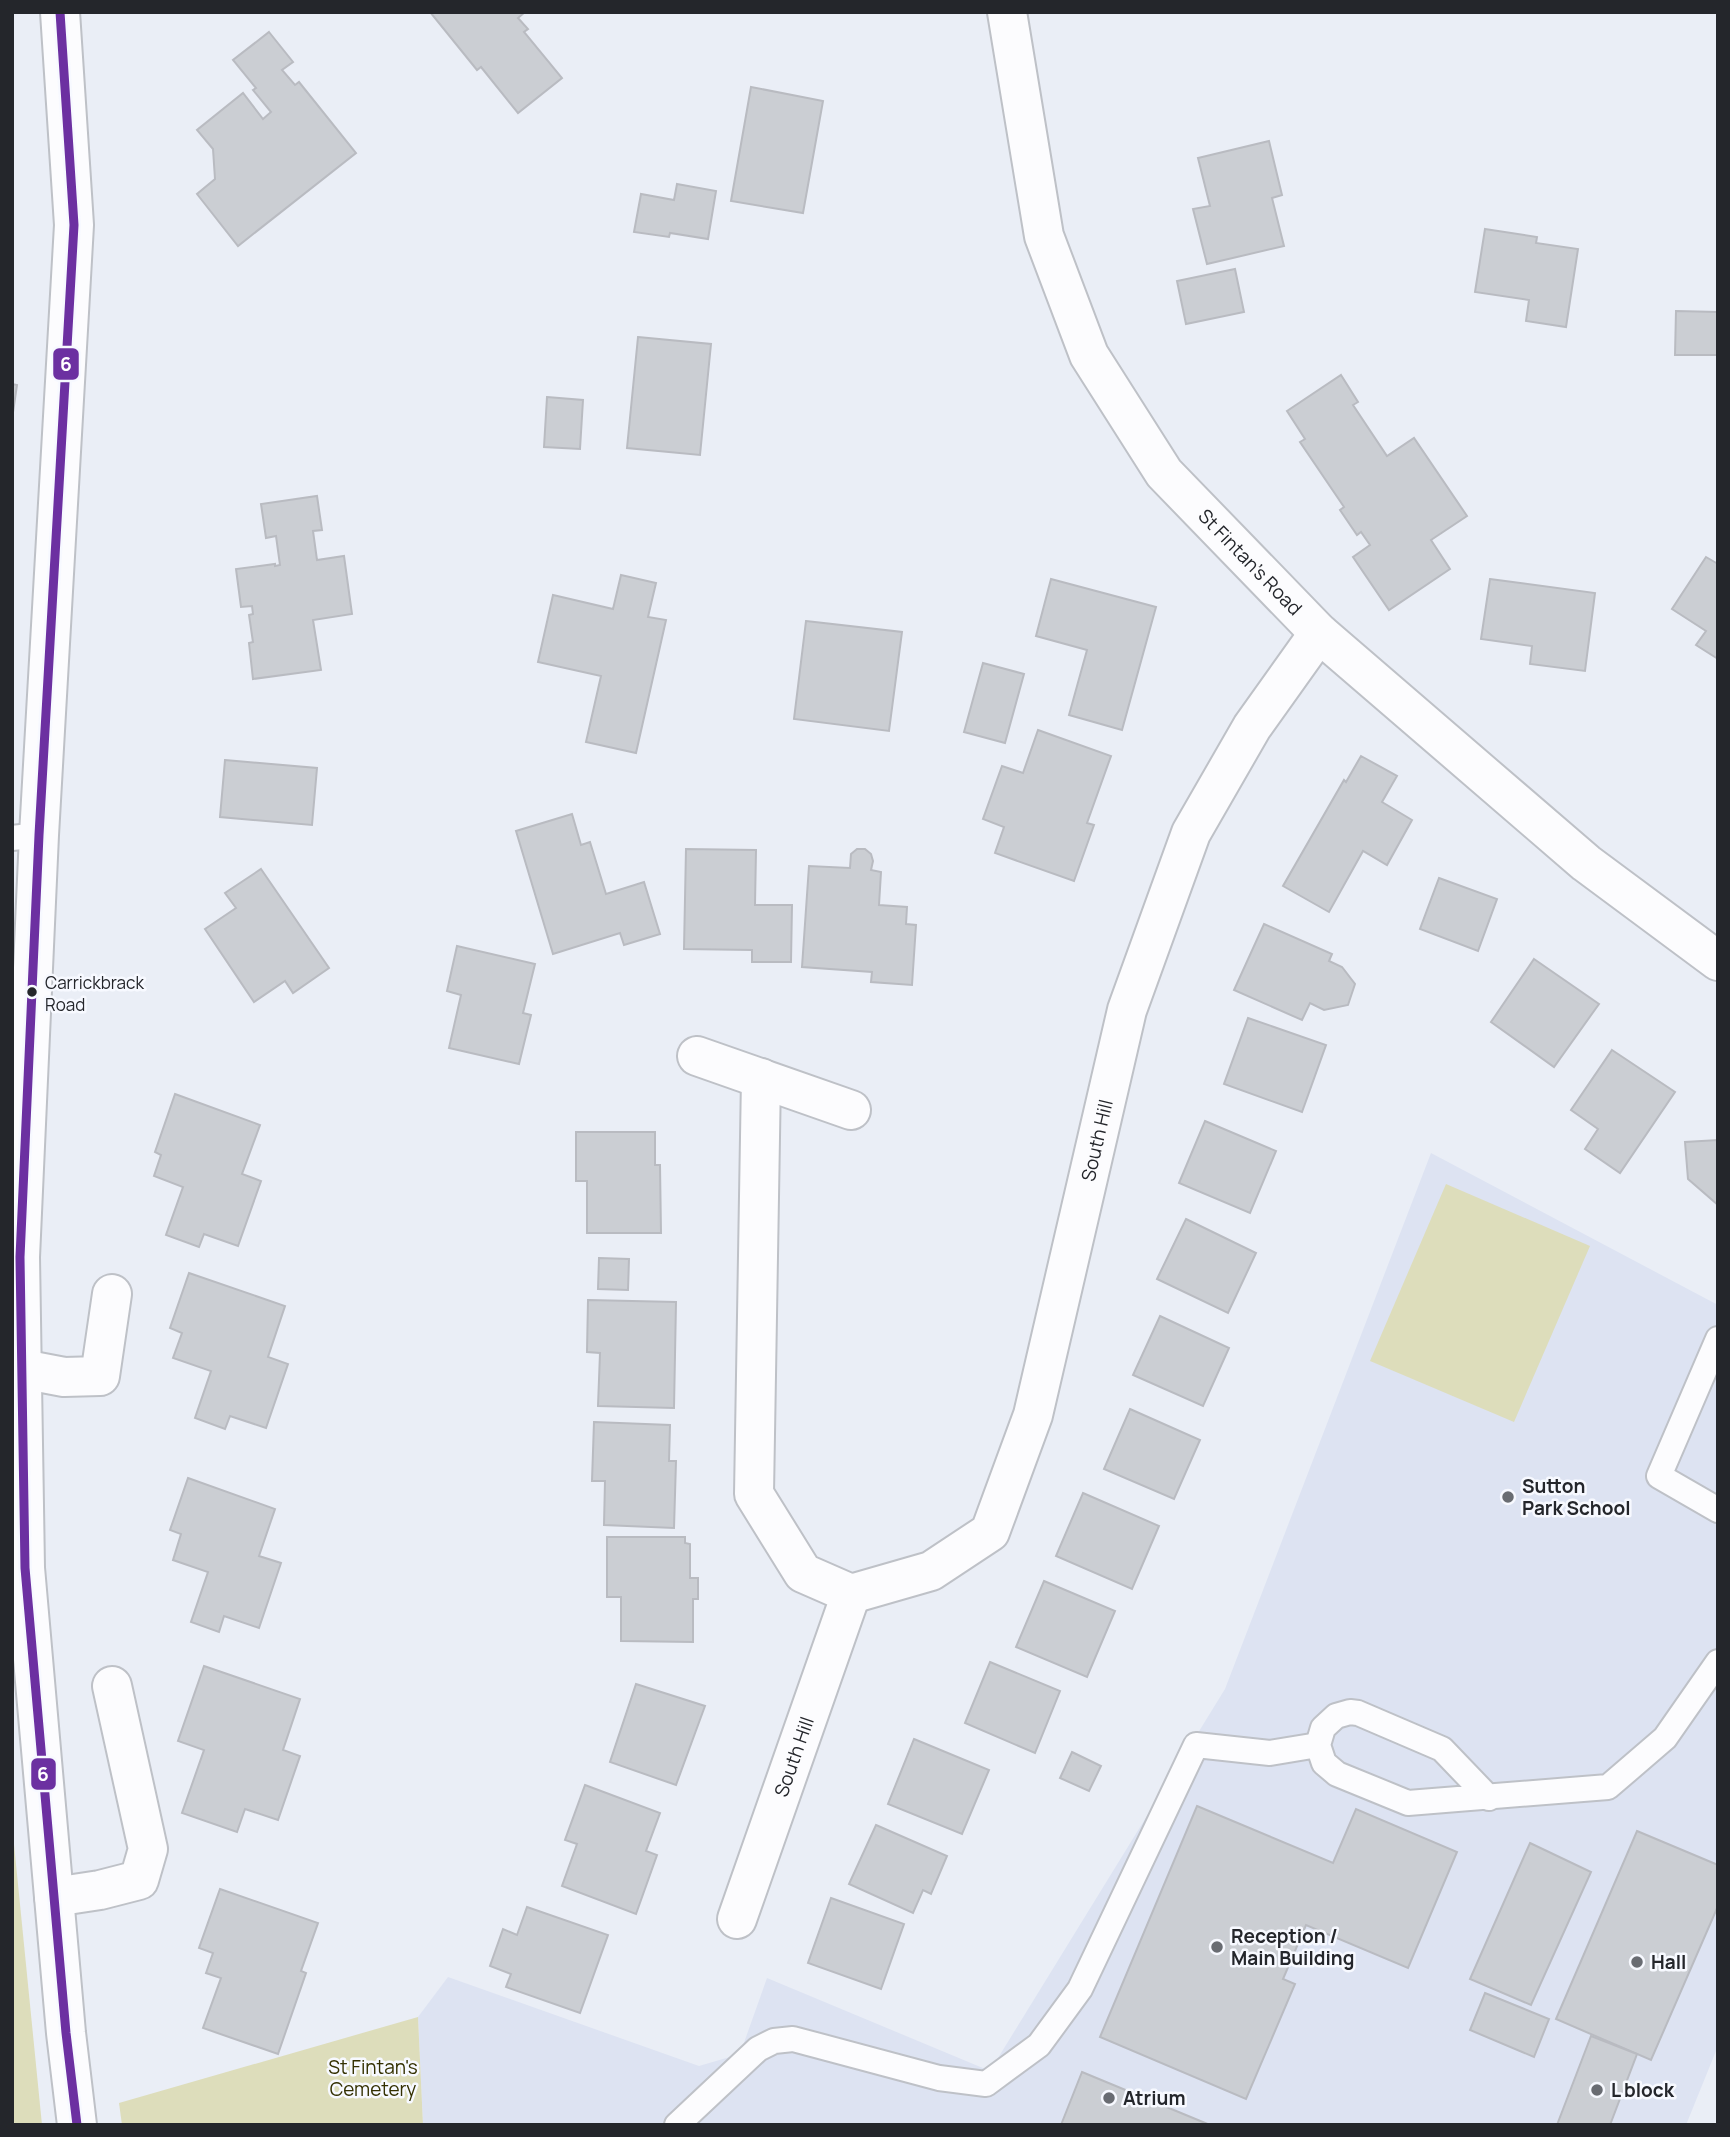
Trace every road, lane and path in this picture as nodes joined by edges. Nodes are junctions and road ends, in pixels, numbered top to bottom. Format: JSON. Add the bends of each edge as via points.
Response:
{"nodes":[{"id":1,"x":60,"y":12,"type":"edge"},
{"id":2,"x":1007,"y":12,"type":"edge"},
{"id":3,"x":1319,"y":633,"type":"junction"},
{"id":4,"x":26,"y":836,"type":"edge"},
{"id":5,"x":1718,"y":961,"type":"edge"},
{"id":6,"x":697,"y":1056,"type":"dead end"},
{"id":7,"x":761,"y":1078,"type":"junction"},
{"id":8,"x":850,"y":1110,"type":"dead end"},
{"id":9,"x":111,"y":1294,"type":"dead end"},
{"id":10,"x":1718,"y":1339,"type":"edge"},
{"id":11,"x":22,"y":1369,"type":"junction"},
{"id":12,"x":1718,"y":1510,"type":"edge"},
{"id":13,"x":851,"y":1594,"type":"junction"},
{"id":14,"x":1718,"y":1662,"type":"edge"},
{"id":15,"x":112,"y":1686,"type":"dead end"},
{"id":16,"x":1318,"y":1745,"type":"junction"},
{"id":17,"x":1489,"y":1798,"type":"junction"},
{"id":18,"x":54,"y":1897,"type":"junction"},
{"id":19,"x":737,"y":1919,"type":"dead end"},
{"id":20,"x":77,"y":2125,"type":"edge"},
{"id":21,"x":677,"y":2125,"type":"edge"}],
"edges":[{"from":1,"to":4,"type":"street","via":[[74,225]]},
{"from":2,"to":3,"type":"street","name":"St Fintan's Road","via":[[1044,236],[1089,355],[1164,472]]},
{"from":3,"to":5,"type":"street","name":"St Fintan's Road","via":[[1586,863]]},
{"from":3,"to":13,"type":"street","name":"South Hill","via":[[1252,727],[1191,833],[1127,1010],[1033,1415],[990,1532],[931,1571]]},
{"from":4,"to":11,"type":"street"},
{"from":6,"to":7,"type":"street"},
{"from":7,"to":8,"type":"street"},
{"from":7,"to":13,"type":"street","via":[[754,1494],[803,1573]]},
{"from":9,"to":11,"type":"street","via":[[100,1376],[64,1377]]},
{"from":10,"to":12,"type":"lane","via":[[1659,1476]]},
{"from":11,"to":18,"type":"street","via":[[25,1567]]},
{"from":13,"to":19,"type":"street","name":"South Hill"},
{"from":14,"to":17,"type":"lane","via":[[1665,1738],[1608,1787]]},
{"from":15,"to":18,"type":"street","via":[[148,1849],[139,1880]]},
{"from":16,"to":17,"type":"lane","via":[[1331,1770],[1408,1803]]},
{"from":16,"to":17,"type":"lane","via":[[1328,1720],[1358,1713],[1442,1749]]},
{"from":16,"to":21,"type":"lane","via":[[1270,1753],[1196,1745],[1080,1989],[1039,2045],[986,2084],[939,2078],[793,2039],[774,2041],[758,2049]]},
{"from":18,"to":20,"type":"street"}]}
